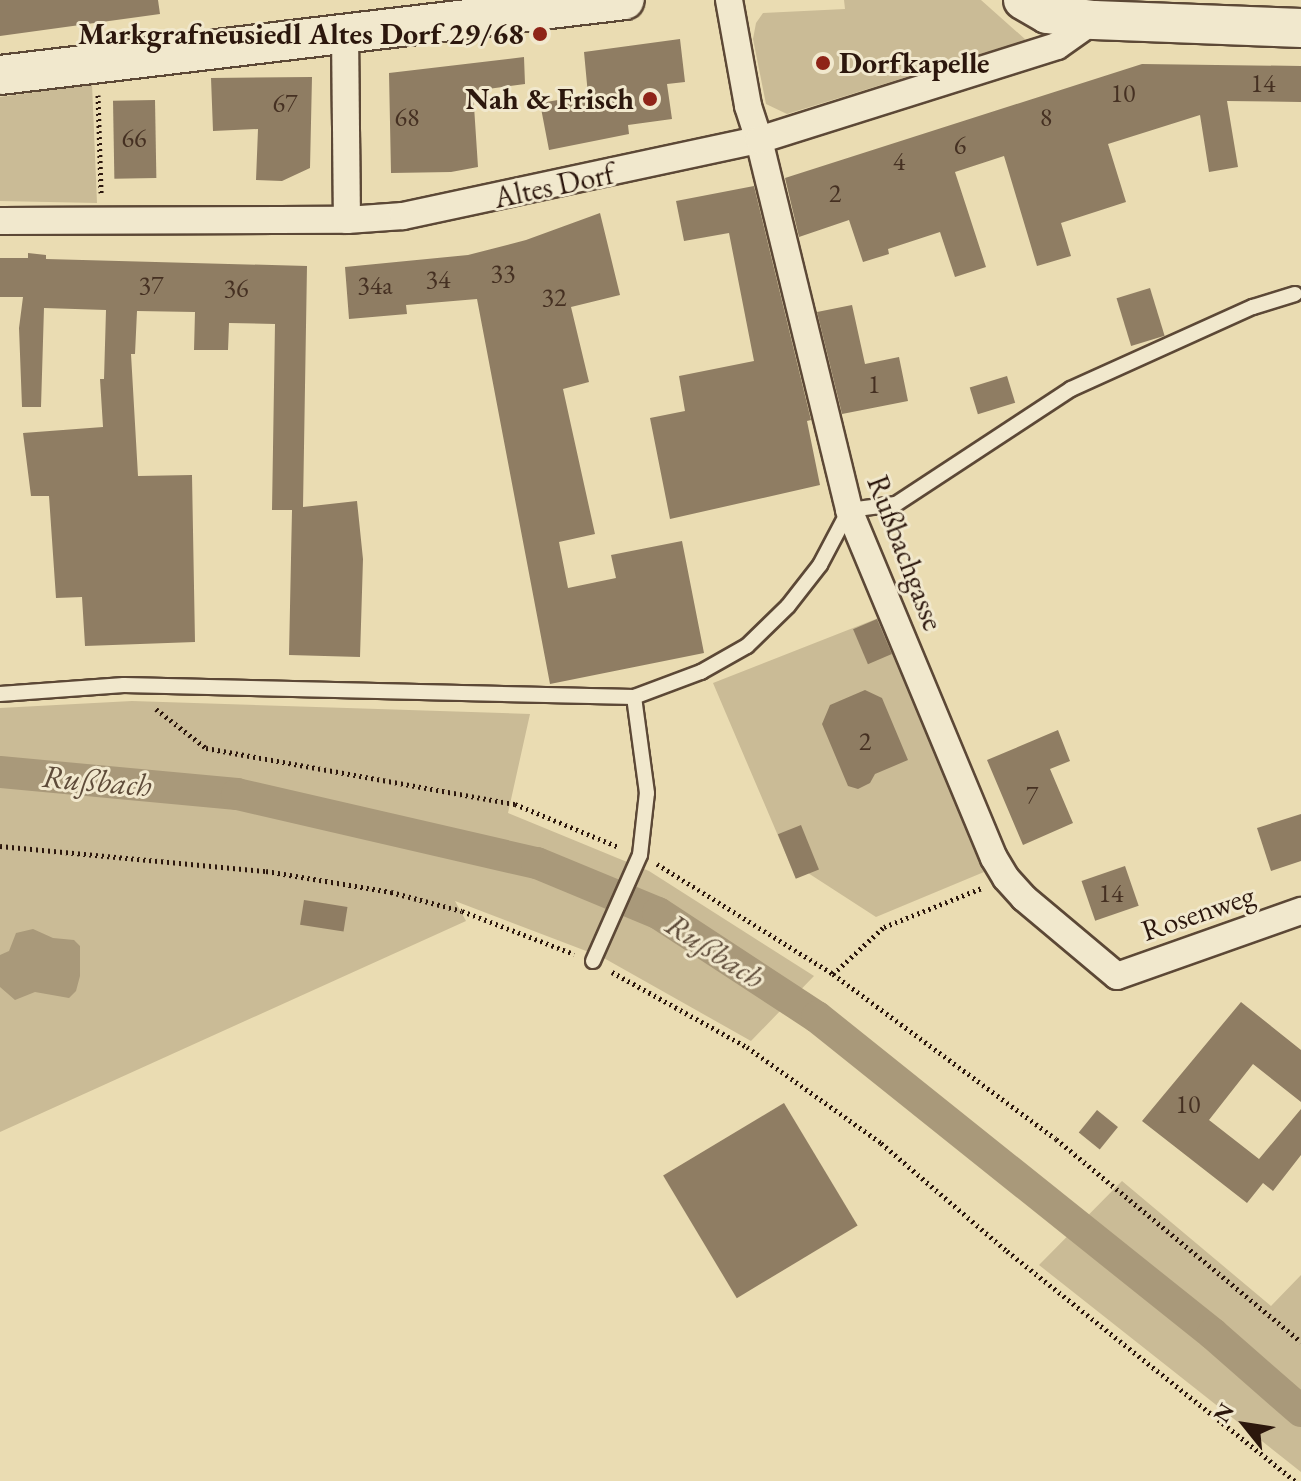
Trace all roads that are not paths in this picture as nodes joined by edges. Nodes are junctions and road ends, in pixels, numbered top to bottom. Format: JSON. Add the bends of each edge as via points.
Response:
{"nodes":[{"id":1,"x":625,"y":0,"type":"edge"},
{"id":2,"x":729,"y":0,"type":"edge"},
{"id":3,"x":1023,"y":0,"type":"edge"},
{"id":4,"x":1094,"y":20,"type":"junction"},
{"id":5,"x":1301,"y":28,"type":"edge"},
{"id":6,"x":345,"y":32,"type":"junction"},
{"id":7,"x":0,"y":75,"type":"edge"},
{"id":8,"x":759,"y":140,"type":"junction"},
{"id":9,"x":347,"y":220,"type":"junction"},
{"id":10,"x":0,"y":221,"type":"edge"},
{"id":11,"x":1295,"y":294,"type":"dead end"},
{"id":12,"x":849,"y":510,"type":"junction"},
{"id":13,"x":0,"y":694,"type":"edge"},
{"id":14,"x":634,"y":697,"type":"junction"},
{"id":15,"x":1301,"y":911,"type":"edge"},
{"id":16,"x":593,"y":961,"type":"road end"},
{"id":17,"x":1117,"y":976,"type":"joint"}],
"edges":[{"from":1,"to":6,"type":"main road"},
{"from":2,"to":8,"type":"street","name":"Rußbachgasse"},
{"from":3,"to":4,"type":"main road","via":[[1047,14]]},
{"from":4,"to":5,"type":"main road"},
{"from":4,"to":8,"type":"street","name":"Altes Dorf","via":[[1057,46]]},
{"from":6,"to":7,"type":"main road"},
{"from":6,"to":9,"type":"street"},
{"from":8,"to":9,"type":"street","name":"Altes Dorf","via":[[403,216]]},
{"from":8,"to":12,"type":"street","name":"Rußbachgasse"},
{"from":9,"to":10,"type":"street","name":"Altes Dorf"},
{"from":11,"to":12,"type":"lane","via":[[1253,307],[1071,389],[896,504]]},
{"from":12,"to":14,"type":"lane","via":[[820,565],[747,646],[701,672]]},
{"from":12,"to":17,"type":"street","name":"Rußbachgasse","via":[[994,858],[1024,898]]},
{"from":13,"to":14,"type":"lane","via":[[124,685]]},
{"from":14,"to":16,"type":"lane","via":[[647,793],[639,860]]},
{"from":15,"to":17,"type":"street","name":"Rosenweg"}]}
